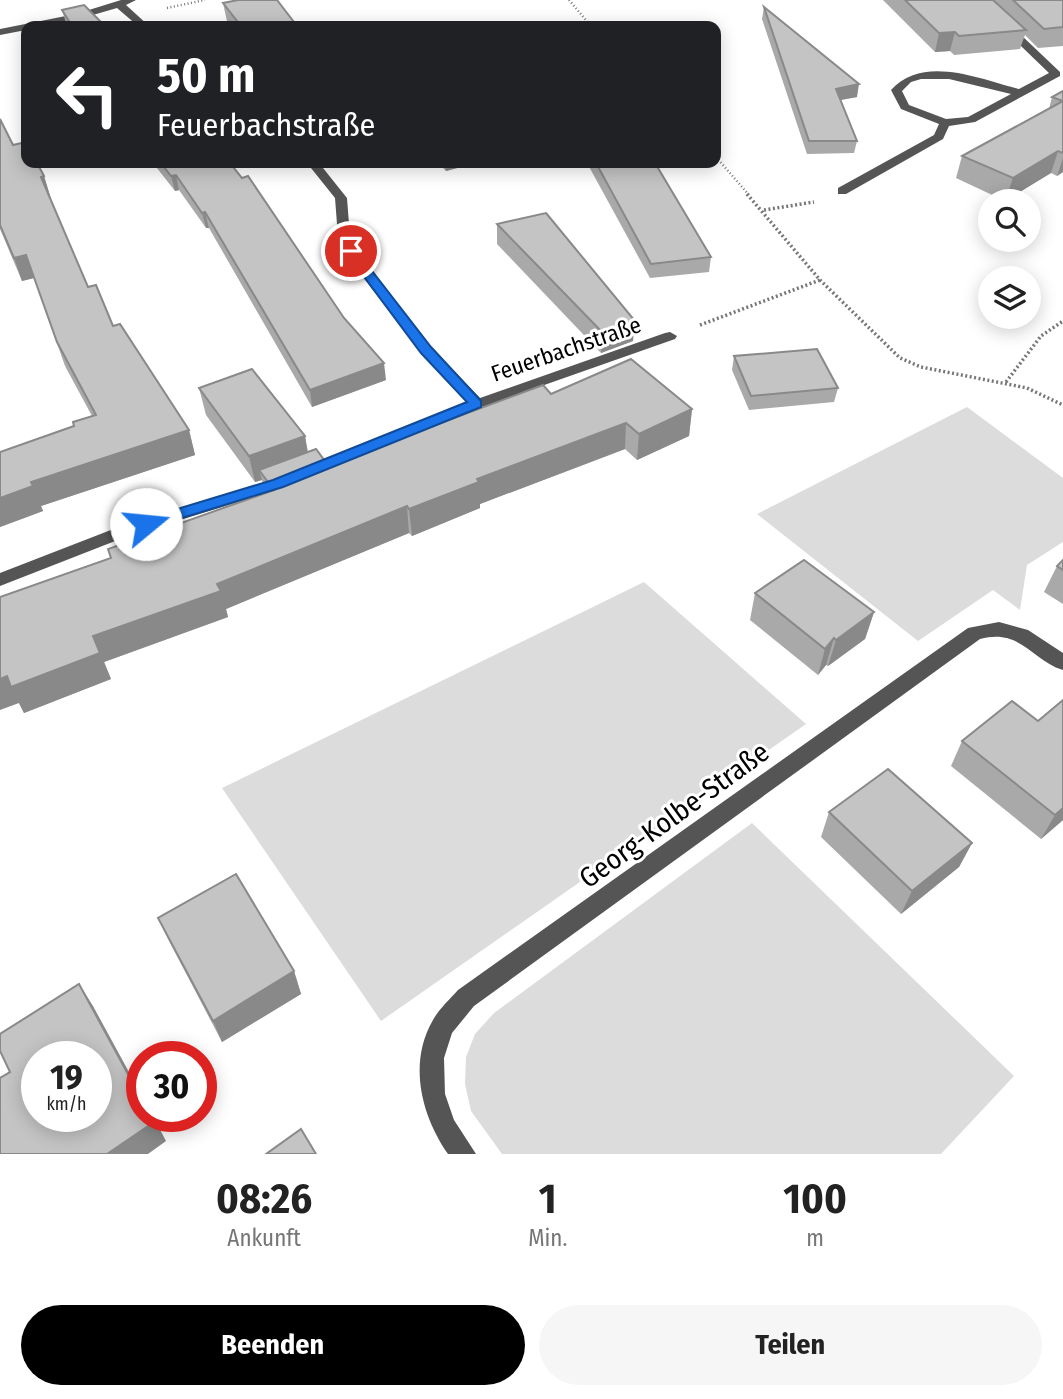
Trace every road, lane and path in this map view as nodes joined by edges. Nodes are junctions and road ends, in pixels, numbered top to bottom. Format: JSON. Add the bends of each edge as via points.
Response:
{"nodes":[{"id":1,"x":131,"y":0,"type":"edge"},
{"id":2,"x":569,"y":0,"type":"edge"},
{"id":3,"x":978,"y":0,"type":"edge"},
{"id":4,"x":119,"y":4,"type":"junction"},
{"id":5,"x":55,"y":21,"type":"edge"},
{"id":6,"x":138,"y":21,"type":"edge"},
{"id":7,"x":587,"y":21,"type":"edge"},
{"id":8,"x":21,"y":28,"type":"edge"},
{"id":9,"x":0,"y":32,"type":"edge"},
{"id":10,"x":1060,"y":74,"type":"edge"},
{"id":11,"x":1020,"y":93,"type":"junction"},
{"id":12,"x":945,"y":123,"type":"junction"},
{"id":13,"x":721,"y":163,"type":"edge"},
{"id":14,"x":317,"y":168,"type":"edge"},
{"id":15,"x":842,"y":191,"type":"joint"},
{"id":16,"x":763,"y":210,"type":"junction"},
{"id":17,"x":820,"y":279,"type":"junction"},
{"id":18,"x":1063,"y":321,"type":"edge"},
{"id":19,"x":670,"y":336,"type":"joint"},
{"id":20,"x":1006,"y":382,"type":"junction"},
{"id":21,"x":477,"y":404,"type":"junction"},
{"id":22,"x":1063,"y":405,"type":"edge"},
{"id":23,"x":0,"y":580,"type":"edge"},
{"id":24,"x":1063,"y":663,"type":"edge"},
{"id":25,"x":463,"y":1154,"type":"edge"}],
"edges":[{"from":1,"to":4,"type":"street"},
{"from":2,"to":7,"type":"path"},
{"from":3,"to":10,"type":"street"},
{"from":4,"to":5,"type":"street"},
{"from":4,"to":6,"type":"street"},
{"from":8,"to":9,"type":"street"},
{"from":10,"to":11,"type":"street"},
{"from":11,"to":12,"type":"street","via":[[971,121]]},
{"from":11,"to":12,"type":"street","via":[[932,76],[909,79],[896,90],[905,107]]},
{"from":12,"to":15,"type":"street","via":[[939,137]]},
{"from":13,"to":16,"type":"path"},
{"from":14,"to":21,"type":"street","name":"Feuerbachstraße","via":[[341,198],[344,237],[351,251],[426,350]]},
{"from":15,"to":16,"type":"path","via":[[816,201]]},
{"from":16,"to":17,"type":"path"},
{"from":17,"to":19,"type":"path"},
{"from":17,"to":20,"type":"path","via":[[900,358],[921,367]]},
{"from":18,"to":20,"type":"path","via":[[1041,336]]},
{"from":19,"to":21,"type":"street","name":"Feuerbachstraße"},
{"from":20,"to":22,"type":"path"},
{"from":21,"to":23,"type":"street","name":"Feuerbachstraße","via":[[278,484],[122,532]]},
{"from":24,"to":25,"type":"street","name":"Georg-Kolbe-Straße","via":[[1016,631],[988,629],[974,634],[466,998],[442,1027],[432,1058],[433,1094],[444,1127]]}]}
